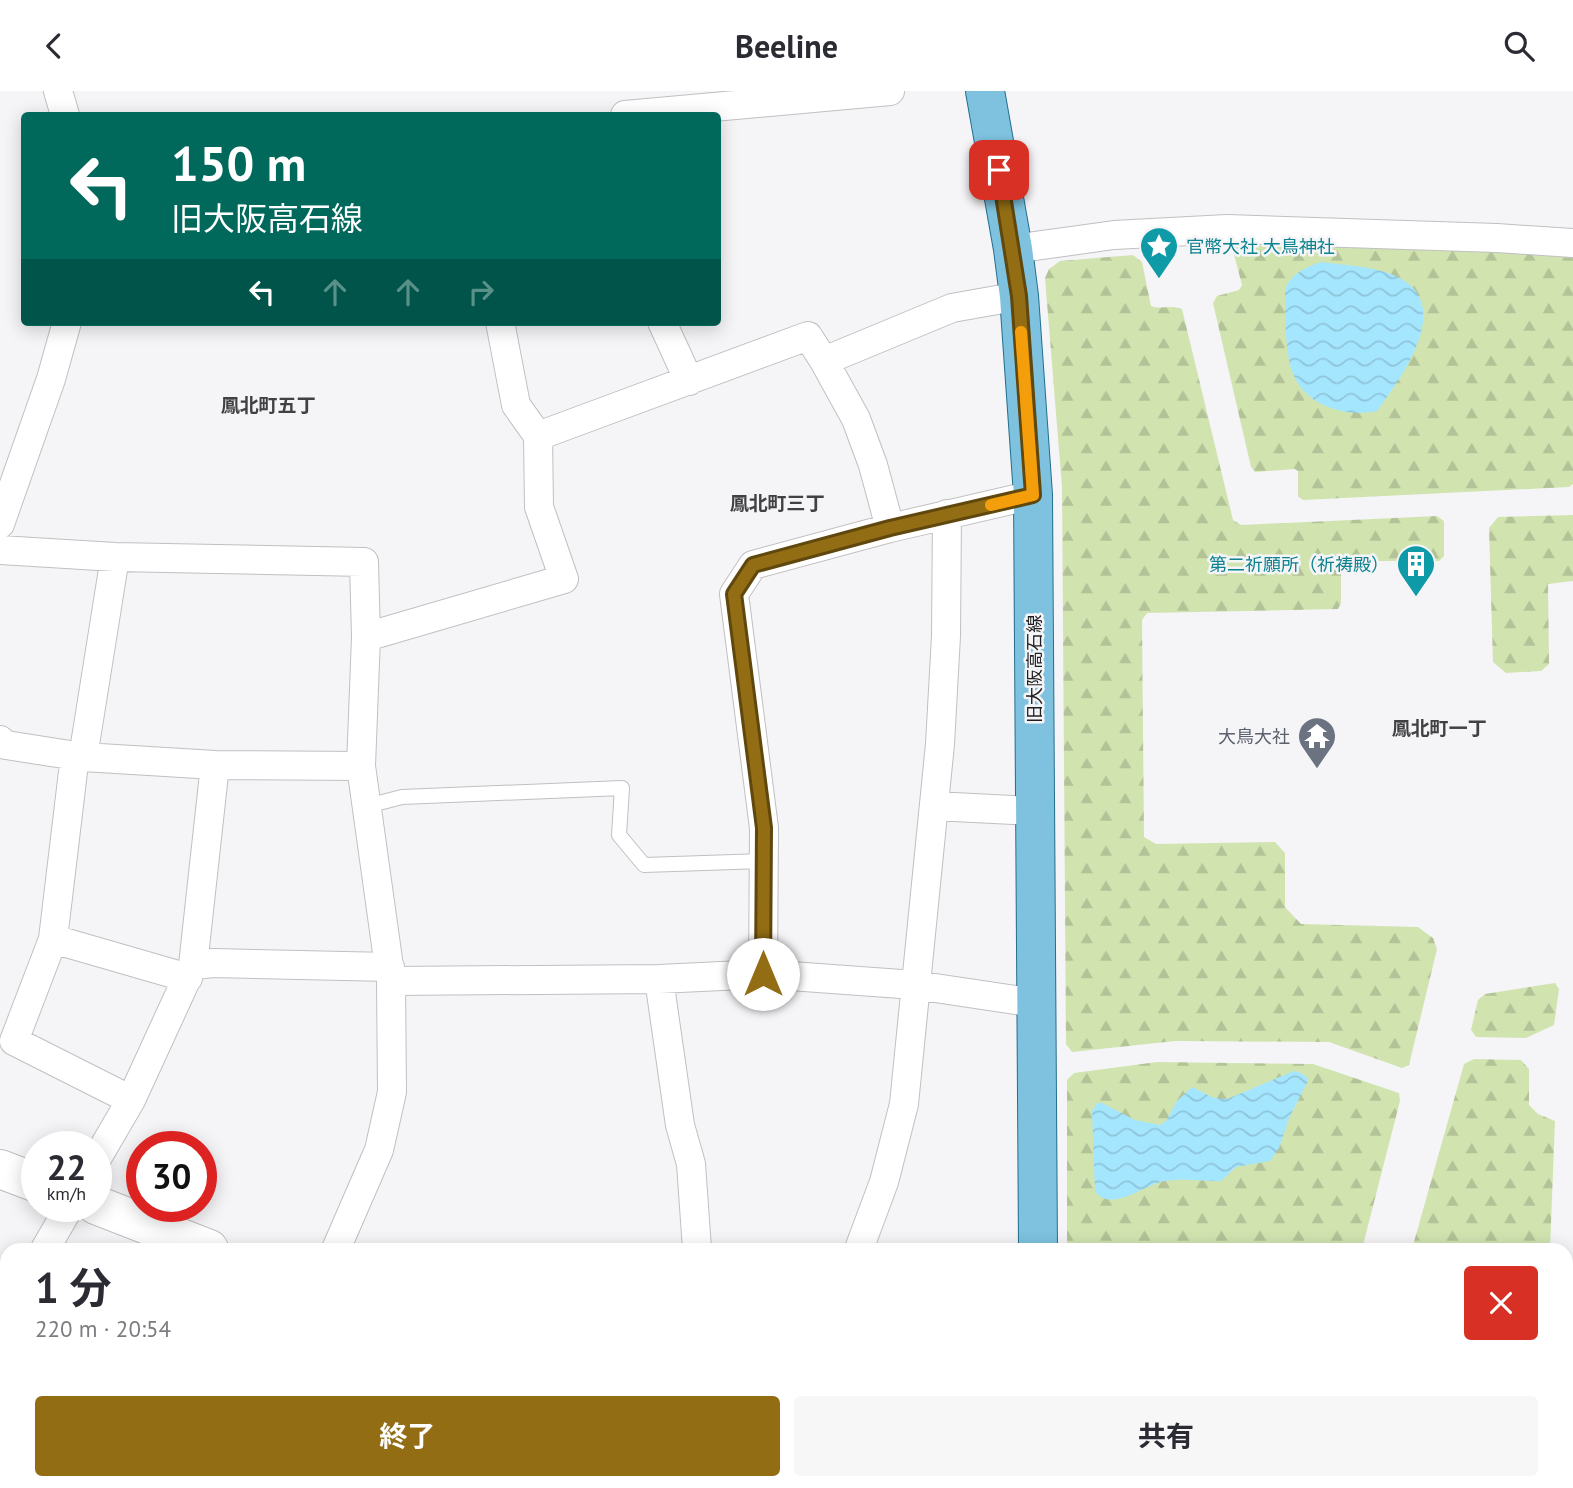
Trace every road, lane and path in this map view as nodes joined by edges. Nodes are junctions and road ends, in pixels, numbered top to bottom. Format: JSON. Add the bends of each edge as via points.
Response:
{"nodes":[{"id":1,"x":58,"y":91,"type":"edge"},
{"id":2,"x":890,"y":91,"type":"edge"},
{"id":3,"x":985,"y":91,"type":"edge"},
{"id":4,"x":748,"y":98,"type":"edge"},
{"id":5,"x":64,"y":112,"type":"edge"},
{"id":6,"x":647,"y":112,"type":"edge"},
{"id":7,"x":1573,"y":243,"type":"edge"},
{"id":8,"x":1013,"y":249,"type":"junction"},
{"id":9,"x":1019,"y":296,"type":"junction"},
{"id":10,"x":66,"y":326,"type":"edge"},
{"id":11,"x":501,"y":326,"type":"edge"},
{"id":12,"x":664,"y":326,"type":"edge"},
{"id":13,"x":824,"y":361,"type":"junction"},
{"id":14,"x":689,"y":381,"type":"junction"},
{"id":15,"x":538,"y":436,"type":"junction"},
{"id":16,"x":1033,"y":495,"type":"junction"},
{"id":17,"x":947,"y":514,"type":"junction"},
{"id":18,"x":0,"y":524,"type":"edge"},
{"id":19,"x":890,"y":528,"type":"junction"},
{"id":20,"x":0,"y":549,"type":"edge"},
{"id":21,"x":115,"y":557,"type":"junction"},
{"id":22,"x":366,"y":637,"type":"junction"},
{"id":23,"x":0,"y":740,"type":"edge"},
{"id":24,"x":79,"y":756,"type":"junction"},
{"id":25,"x":215,"y":765,"type":"junction"},
{"id":26,"x":361,"y":766,"type":"junction"},
{"id":27,"x":367,"y":806,"type":"junction"},
{"id":28,"x":934,"y":806,"type":"junction"},
{"id":29,"x":1035,"y":811,"type":"junction"},
{"id":30,"x":764,"y":861,"type":"junction"},
{"id":31,"x":53,"y":939,"type":"junction"},
{"id":32,"x":190,"y":972,"type":"junction"},
{"id":33,"x":391,"y":974,"type":"junction"},
{"id":34,"x":763,"y":974,"type":"junction"},
{"id":35,"x":659,"y":979,"type":"junction"},
{"id":36,"x":915,"y":985,"type":"junction"},
{"id":37,"x":1036,"y":1003,"type":"junction"},
{"id":38,"x":131,"y":1100,"type":"junction"},
{"id":39,"x":112,"y":1133,"type":"edge"},
{"id":40,"x":0,"y":1169,"type":"edge"},
{"id":41,"x":21,"y":1177,"type":"edge"},
{"id":42,"x":112,"y":1211,"type":"edge"},
{"id":43,"x":61,"y":1222,"type":"edge"},
{"id":44,"x":49,"y":1243,"type":"edge"},
{"id":45,"x":194,"y":1243,"type":"edge"},
{"id":46,"x":339,"y":1243,"type":"edge"},
{"id":47,"x":697,"y":1243,"type":"edge"},
{"id":48,"x":861,"y":1243,"type":"edge"},
{"id":49,"x":1038,"y":1243,"type":"edge"}],
"edges":[{"from":1,"to":5,"type":"street"},
{"from":2,"to":4,"type":"street"},
{"from":3,"to":8,"type":"main road","name":"旧大阪高石線"},
{"from":4,"to":6,"type":"street"},
{"from":7,"to":8,"type":"street","via":[[1227,229],[1114,235]]},
{"from":8,"to":9,"type":"main road","name":"旧大阪高石線"},
{"from":9,"to":13,"type":"street","via":[[952,308]]},
{"from":9,"to":16,"type":"main road","name":"旧大阪高石線"},
{"from":10,"to":18,"type":"street"},
{"from":11,"to":15,"type":"street","via":[[516,405]]},
{"from":12,"to":14,"type":"street"},
{"from":13,"to":14,"type":"street","via":[[808,336]]},
{"from":13,"to":19,"type":"street","via":[[856,419]]},
{"from":14,"to":15,"type":"street"},
{"from":15,"to":22,"type":"street","via":[[539,506],[564,579]]},
{"from":16,"to":17,"type":"street"},
{"from":16,"to":29,"type":"main road","name":"旧大阪高石線"},
{"from":17,"to":19,"type":"street"},
{"from":17,"to":28,"type":"street","via":[[946,636]]},
{"from":19,"to":30,"type":"street","via":[[753,565],[734,594],[764,828]]},
{"from":20,"to":21,"type":"street"},
{"from":21,"to":22,"type":"street","via":[[364,562]]},
{"from":21,"to":24,"type":"street"},
{"from":22,"to":26,"type":"street"},
{"from":23,"to":24,"type":"street","via":[[6,745]]},
{"from":24,"to":25,"type":"street"},
{"from":24,"to":31,"type":"street"},
{"from":25,"to":26,"type":"street"},
{"from":25,"to":32,"type":"street"},
{"from":26,"to":27,"type":"street"},
{"from":27,"to":30,"type":"lane","via":[[402,797],[622,788],[619,835],[644,865]]},
{"from":27,"to":33,"type":"street"},
{"from":28,"to":29,"type":"street"},
{"from":28,"to":36,"type":"street"},
{"from":29,"to":37,"type":"main road","name":"旧大阪高石線"},
{"from":30,"to":34,"type":"street"},
{"from":31,"to":32,"type":"street"},
{"from":31,"to":38,"type":"street","via":[[14,1041]]},
{"from":32,"to":33,"type":"street","via":[[214,963]]},
{"from":32,"to":38,"type":"street"},
{"from":33,"to":35,"type":"street"},
{"from":33,"to":46,"type":"street","via":[[392,1092],[379,1150]]},
{"from":34,"to":35,"type":"street"},
{"from":34,"to":36,"type":"street"},
{"from":35,"to":47,"type":"street","via":[[680,1125],[691,1164]]},
{"from":36,"to":37,"type":"street"},
{"from":36,"to":48,"type":"street","via":[[904,1104],[884,1181]]},
{"from":37,"to":49,"type":"main road","name":"旧大阪高石線"},
{"from":38,"to":39,"type":"street"},
{"from":40,"to":41,"type":"street"},
{"from":42,"to":45,"type":"street"},
{"from":43,"to":44,"type":"street"}]}
